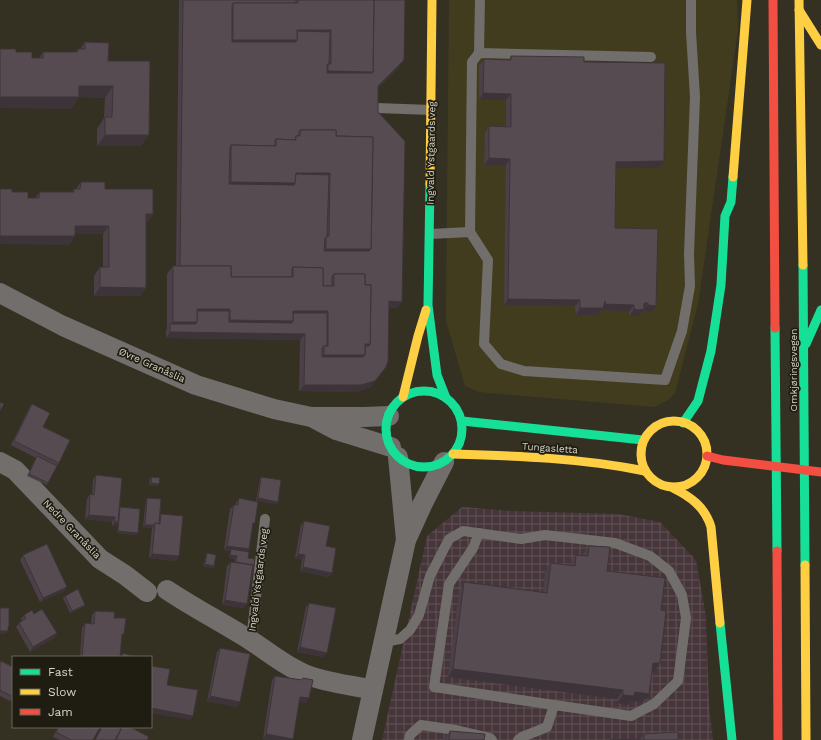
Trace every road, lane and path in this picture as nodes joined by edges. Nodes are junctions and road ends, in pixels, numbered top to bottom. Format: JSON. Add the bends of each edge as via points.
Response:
{"nodes":[{"id":1,"x":432,"y":0,"type":"edge"},
{"id":2,"x":480,"y":0,"type":"edge"},
{"id":3,"x":692,"y":0,"type":"edge"},
{"id":4,"x":747,"y":0,"type":"edge"},
{"id":5,"x":773,"y":0,"type":"edge"},
{"id":6,"x":799,"y":0,"type":"edge"},
{"id":7,"x":799,"y":10,"type":"junction"},
{"id":8,"x":821,"y":45,"type":"edge"},
{"id":9,"x":480,"y":53,"type":"junction"},
{"id":10,"x":651,"y":57,"type":"dead end"},
{"id":11,"x":377,"y":108,"type":"edge"},
{"id":12,"x":431,"y":110,"type":"junction"},
{"id":13,"x":470,"y":232,"type":"junction"},
{"id":14,"x":430,"y":234,"type":"junction"},
{"id":15,"x":0,"y":293,"type":"edge"},
{"id":16,"x":428,"y":306,"type":"junction"},
{"id":17,"x":821,"y":310,"type":"edge"},
{"id":18,"x":804,"y":350,"type":"junction"},
{"id":19,"x":404,"y":397,"type":"junction"},
{"id":20,"x":446,"y":398,"type":"junction"},
{"id":21,"x":389,"y":416,"type":"junction"},
{"id":22,"x":311,"y":417,"type":"junction"},
{"id":23,"x":462,"y":421,"type":"junction"},
{"id":24,"x":683,"y":423,"type":"junction"},
{"id":25,"x":643,"y":440,"type":"junction"},
{"id":26,"x":394,"y":452,"type":"junction"},
{"id":27,"x":707,"y":456,"type":"junction"},
{"id":28,"x":449,"y":458,"type":"junction"},
{"id":29,"x":0,"y":462,"type":"edge"},
{"id":30,"x":645,"y":471,"type":"junction"},
{"id":31,"x":821,"y":472,"type":"edge"},
{"id":32,"x":673,"y":488,"type":"junction"},
{"id":33,"x":266,"y":520,"type":"dead end"},
{"id":34,"x":479,"y":533,"type":"junction"},
{"id":35,"x":406,"y":540,"type":"junction"},
{"id":36,"x":167,"y":590,"type":"dead end"},
{"id":37,"x":147,"y":592,"type":"dead end"},
{"id":38,"x":251,"y":640,"type":"junction"},
{"id":39,"x":384,"y":642,"type":"junction"},
{"id":40,"x":373,"y":690,"type":"junction"},
{"id":41,"x":554,"y":706,"type":"junction"},
{"id":42,"x":362,"y":740,"type":"edge"},
{"id":43,"x":409,"y":740,"type":"edge"},
{"id":44,"x":492,"y":740,"type":"edge"},
{"id":45,"x":518,"y":740,"type":"edge"},
{"id":46,"x":732,"y":740,"type":"edge"},
{"id":47,"x":778,"y":740,"type":"edge"},
{"id":48,"x":806,"y":740,"type":"edge"}],
"edges":[{"from":1,"to":12,"type":"main road","name":"Ingvald Ystgaards veg"},
{"from":2,"to":9,"type":"lane"},
{"from":3,"to":13,"type":"lane","via":[[695,97],[690,286],[682,331],[665,380],[524,371],[501,364],[484,344],[488,260]]},
{"from":4,"to":24,"type":"main road","via":[[731,202],[725,216],[720,292],[711,351],[700,394]]},
{"from":5,"to":47,"type":"main road","name":"Omkjøringsvegen"},
{"from":6,"to":7,"type":"main road","name":"Omkjøringsvegen"},
{"from":7,"to":8,"type":"main road"},
{"from":7,"to":18,"type":"main road","name":"Omkjøringsvegen"},
{"from":9,"to":10,"type":"lane"},
{"from":9,"to":13,"type":"lane","via":[[472,62]]},
{"from":11,"to":12,"type":"lane"},
{"from":12,"to":14,"type":"main road","name":"Ingvald Ystgaards veg"},
{"from":13,"to":14,"type":"lane"},
{"from":14,"to":16,"type":"main road","name":"Ingvald Ystgaards veg"},
{"from":15,"to":22,"type":"street","name":"Øvre Granåslia","via":[[63,326],[196,384],[274,409]]},
{"from":16,"to":19,"type":"main road","name":"Ingvald Ystgaards veg","via":[[418,336]]},
{"from":16,"to":20,"type":"main road","name":"Ingvald Ystgaards veg","via":[[437,375]]},
{"from":17,"to":18,"type":"main road"},
{"from":18,"to":48,"type":"main road","name":"Omkjøringsvegen"},
{"from":19,"to":20,"type":"main road","via":[[418,391],[429,391]]},
{"from":19,"to":21,"type":"main road","via":[[398,401]]},
{"from":20,"to":23,"type":"main road","via":[[458,410]]},
{"from":21,"to":22,"type":"street","name":"Øvre Granåslia"},
{"from":21,"to":26,"type":"main road","via":[[386,434]]},
{"from":22,"to":26,"type":"street","name":"Øvre Granåslia","via":[[336,430]]},
{"from":23,"to":25,"type":"main road","name":"Tungasletta"},
{"from":23,"to":28,"type":"main road","via":[[463,433],[460,444]]},
{"from":24,"to":25,"type":"main road","via":[[679,421],[658,425]]},
{"from":24,"to":27,"type":"main road","via":[[697,430],[706,447]]},
{"from":25,"to":30,"type":"main road","via":[[640,450]]},
{"from":26,"to":28,"type":"main road","via":[[409,464],[422,467],[433,466]]},
{"from":26,"to":35,"type":"street"},
{"from":27,"to":31,"type":"main road"},
{"from":27,"to":32,"type":"main road","via":[[700,475],[692,482]]},
{"from":28,"to":30,"type":"main road","name":"Tungasletta","via":[[513,456],[591,462]]},
{"from":28,"to":35,"type":"street","via":[[422,505]]},
{"from":29,"to":37,"type":"street","name":"Nedre Granåslia","via":[[14,470],[100,559]]},
{"from":30,"to":32,"type":"main road","via":[[652,480],[662,486]]},
{"from":32,"to":46,"type":"main road","via":[[699,504],[711,527]]},
{"from":33,"to":38,"type":"lane","name":"Ingvald Ystgaards veg"},
{"from":34,"to":39,"type":"lane","via":[[463,531],[449,539],[430,576],[419,615],[410,630],[400,639]]},
{"from":34,"to":41,"type":"lane","via":[[473,548],[449,584],[434,687]]},
{"from":34,"to":41,"type":"lane","via":[[521,539],[545,535],[615,543],[650,556],[669,571],[682,595],[686,618],[678,681],[654,704],[631,716]]},
{"from":35,"to":39,"type":"street"},
{"from":36,"to":38,"type":"street","name":"Ingvald Ystgaards veg"},
{"from":38,"to":40,"type":"street","name":"Ingvald Ystgaards veg","via":[[306,675]]},
{"from":39,"to":40,"type":"street"},
{"from":40,"to":42,"type":"street"},
{"from":41,"to":45,"type":"lane","via":[[547,727]]},
{"from":43,"to":44,"type":"lane","via":[[410,735],[421,725],[456,730]]}]}
